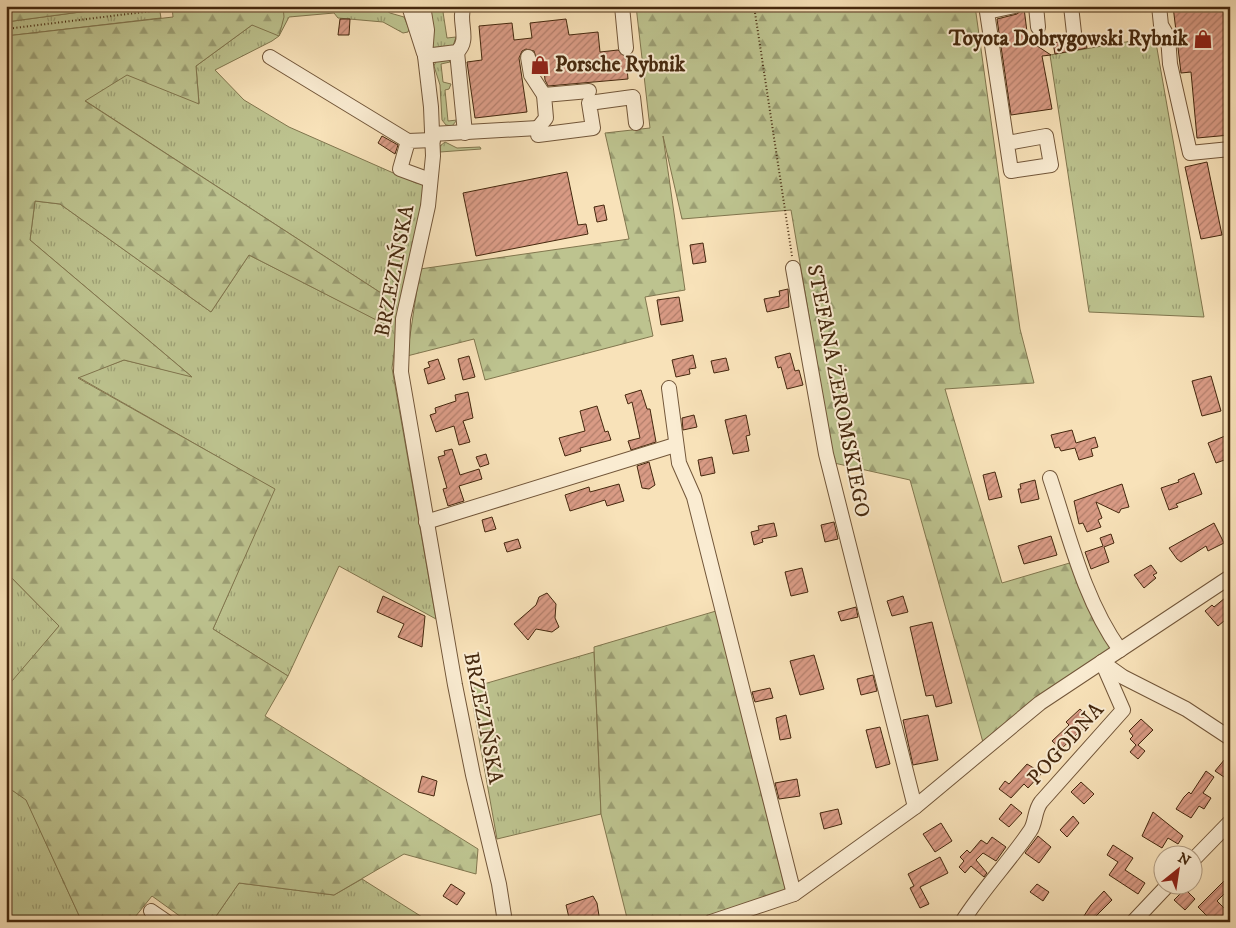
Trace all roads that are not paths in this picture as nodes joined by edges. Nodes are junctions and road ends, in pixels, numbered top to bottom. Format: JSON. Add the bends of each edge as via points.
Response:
{"nodes":[{"id":1,"x":409,"y":6,"type":"edge"},
{"id":2,"x":423,"y":6,"type":"edge"},
{"id":3,"x":464,"y":6,"type":"edge"},
{"id":4,"x":622,"y":6,"type":"edge"},
{"id":5,"x":1016,"y":6,"type":"edge"},
{"id":6,"x":1036,"y":6,"type":"edge"},
{"id":7,"x":1072,"y":6,"type":"edge"},
{"id":8,"x":1159,"y":6,"type":"edge"},
{"id":9,"x":1038,"y":27,"type":"dead end"},
{"id":10,"x":1074,"y":33,"type":"dead end"},
{"id":11,"x":626,"y":48,"type":"dead end"},
{"id":12,"x":457,"y":52,"type":"junction"},
{"id":13,"x":425,"y":56,"type":"junction"},
{"id":14,"x":528,"y":57,"type":"dead end"},
{"id":15,"x":270,"y":58,"type":"dead end"},
{"id":16,"x":590,"y":91,"type":"dead end"},
{"id":17,"x":544,"y":95,"type":"junction"},
{"id":18,"x":636,"y":123,"type":"dead end"},
{"id":19,"x":538,"y":128,"type":"junction"},
{"id":20,"x":465,"y":133,"type":"junction"},
{"id":21,"x":432,"y":137,"type":"junction"},
{"id":22,"x":408,"y":141,"type":"junction"},
{"id":23,"x":1007,"y":143,"type":"dead end"},
{"id":24,"x":1230,"y":149,"type":"edge"},
{"id":25,"x":430,"y":180,"type":"junction"},
{"id":26,"x":793,"y":268,"type":"road end"},
{"id":27,"x":669,"y":388,"type":"dead end"},
{"id":28,"x":675,"y":445,"type":"junction"},
{"id":29,"x":1050,"y":478,"type":"dead end"},
{"id":30,"x":426,"y":522,"type":"junction"},
{"id":31,"x":1230,"y":577,"type":"edge"},
{"id":32,"x":1120,"y":650,"type":"junction"},
{"id":33,"x":1102,"y":662,"type":"junction"},
{"id":34,"x":1230,"y":738,"type":"edge"},
{"id":35,"x":915,"y":807,"type":"junction"},
{"id":36,"x":1230,"y":822,"type":"edge"},
{"id":37,"x":1204,"y":848,"type":"edge"},
{"id":38,"x":794,"y":894,"type":"junction"},
{"id":39,"x":1158,"y":896,"type":"edge"},
{"id":40,"x":151,"y":911,"type":"dead end"},
{"id":41,"x":166,"y":922,"type":"edge"},
{"id":42,"x":505,"y":922,"type":"edge"},
{"id":43,"x":711,"y":922,"type":"edge"},
{"id":44,"x":962,"y":922,"type":"edge"},
{"id":45,"x":1134,"y":922,"type":"edge"}],
"edges":[{"from":1,"to":13,"type":"street","name":"BRZEZIŃSKA"},
{"from":2,"to":13,"type":"street","name":"BRZEZIŃSKA","via":[[427,30]]},
{"from":3,"to":12,"type":"street","via":[[461,16],[464,36]]},
{"from":4,"to":11,"type":"street"},
{"from":5,"to":23,"type":"street","via":[[987,12]]},
{"from":6,"to":9,"type":"street"},
{"from":7,"to":10,"type":"street"},
{"from":8,"to":24,"type":"street","via":[[1190,153]]},
{"from":12,"to":13,"type":"street"},
{"from":12,"to":20,"type":"street"},
{"from":13,"to":21,"type":"street","name":"BRZEZIŃSKA"},
{"from":14,"to":17,"type":"street","via":[[531,75]]},
{"from":15,"to":22,"type":"street"},
{"from":16,"to":17,"type":"street"},
{"from":17,"to":19,"type":"street","via":[[546,118]]},
{"from":18,"to":19,"type":"street","via":[[633,97],[590,103],[593,128],[538,135]]},
{"from":19,"to":20,"type":"street"},
{"from":20,"to":21,"type":"street"},
{"from":21,"to":22,"type":"street"},
{"from":21,"to":25,"type":"street","name":"BRZEZIŃSKA"},
{"from":22,"to":25,"type":"street","via":[[400,168]]},
{"from":25,"to":30,"type":"street","name":"BRZEZIŃSKA","via":[[428,206],[403,319],[400,359]]},
{"from":26,"to":35,"type":"street","name":"STEFANA ŻEROMSKIEGO","via":[[826,454]]},
{"from":27,"to":28,"type":"street"},
{"from":28,"to":30,"type":"street"},
{"from":28,"to":38,"type":"street","via":[[694,497]]},
{"from":29,"to":32,"type":"street","via":[[1083,577],[1106,631]]},
{"from":30,"to":42,"type":"street","name":"BRZEZIŃSKA","via":[[473,775]]},
{"from":31,"to":32,"type":"street"},
{"from":32,"to":33,"type":"street"},
{"from":33,"to":34,"type":"street","via":[[1123,677],[1193,713]]},
{"from":33,"to":35,"type":"street","via":[[1040,703]]},
{"from":33,"to":44,"type":"street","name":"POGODNA","via":[[1123,710],[1041,802],[1031,830],[982,891]]},
{"from":35,"to":38,"type":"street"},
{"from":36,"to":37,"type":"street"},
{"from":38,"to":43,"type":"street"},
{"from":39,"to":45,"type":"street"},
{"from":40,"to":41,"type":"street"}]}
